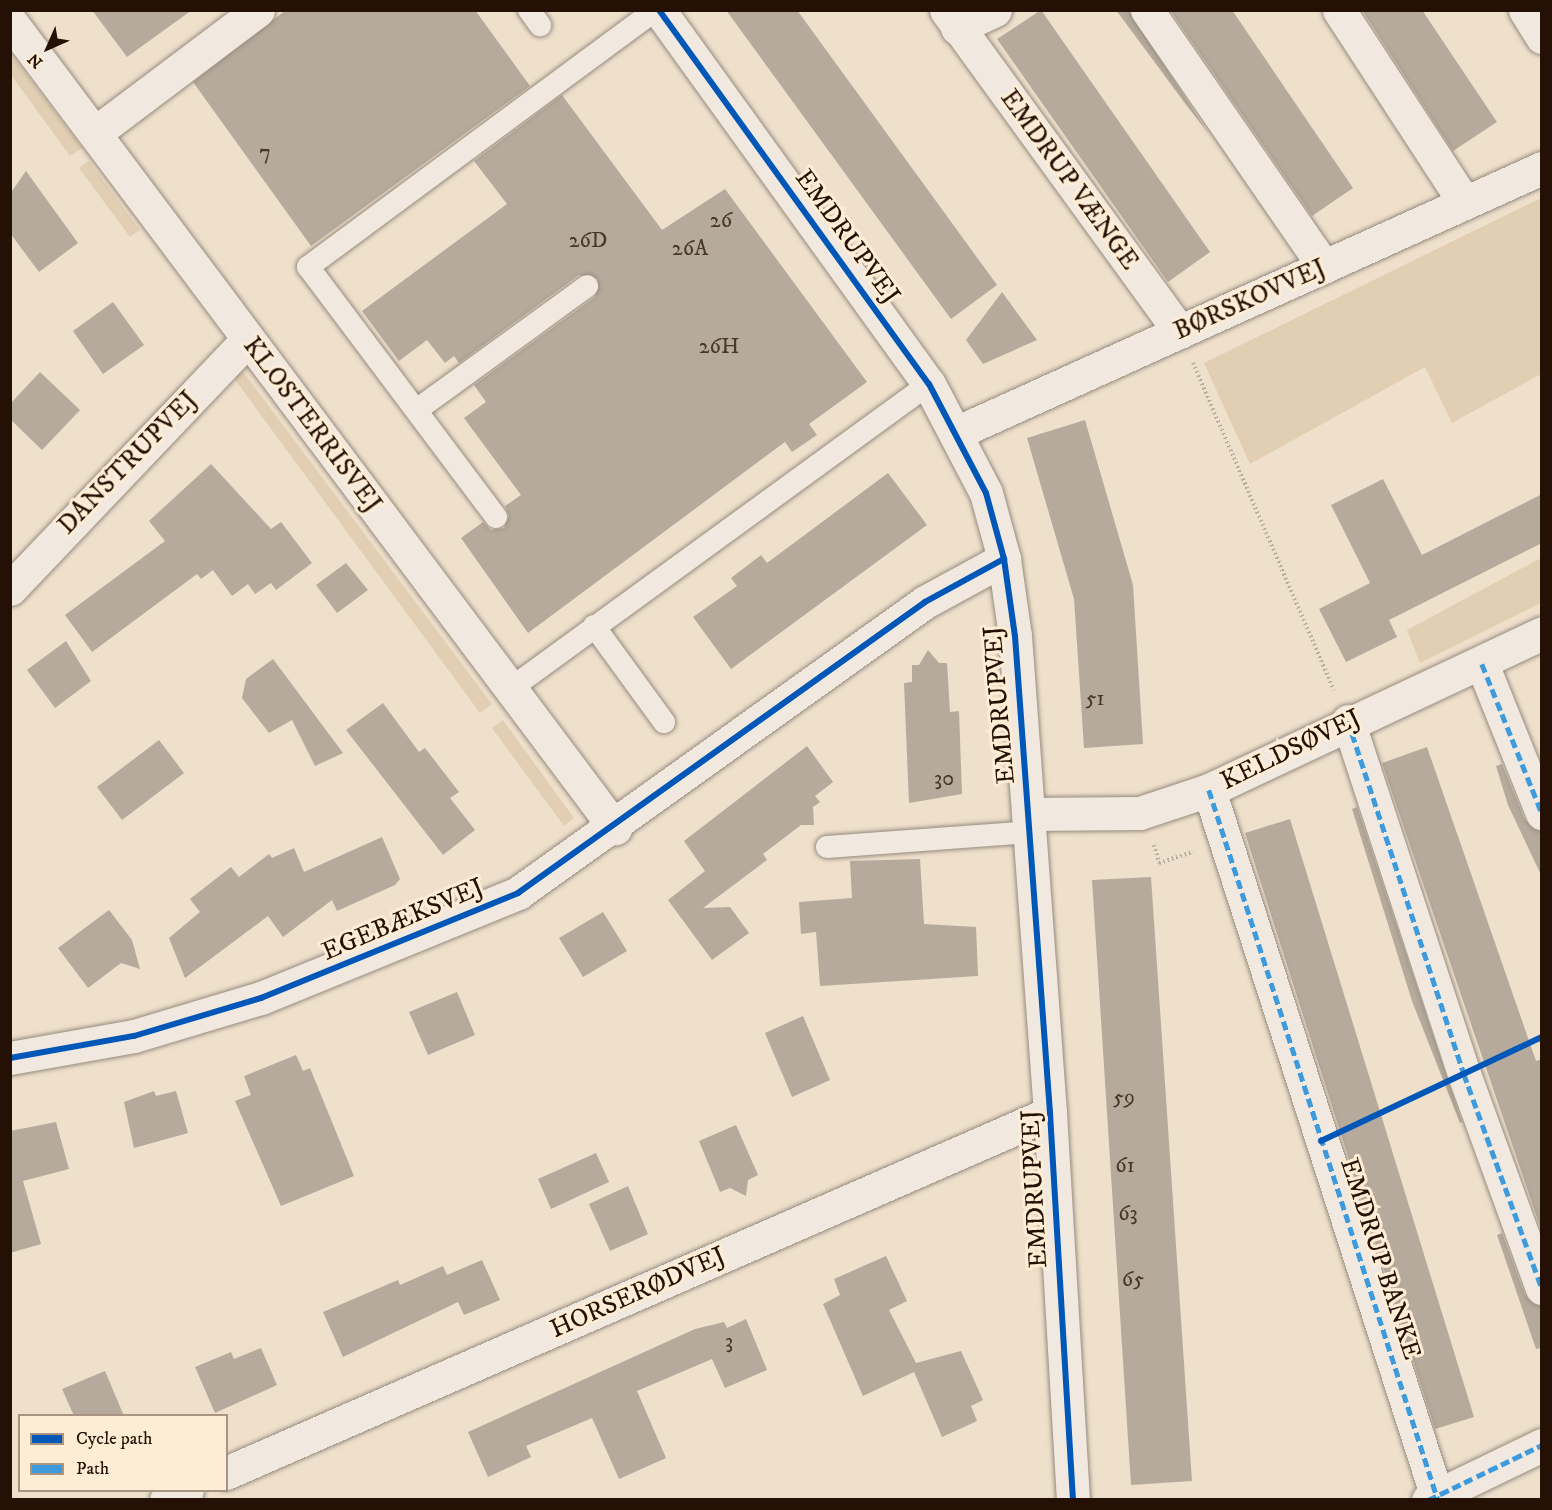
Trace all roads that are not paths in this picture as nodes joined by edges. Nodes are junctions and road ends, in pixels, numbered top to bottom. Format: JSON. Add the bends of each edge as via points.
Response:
{"nodes":[{"id":1,"x":258,"y":10,"type":"edge"},
{"id":2,"x":657,"y":10,"type":"edge"},
{"id":3,"x":995,"y":10,"type":"edge"},
{"id":4,"x":1148,"y":10,"type":"edge"},
{"id":5,"x":1339,"y":10,"type":"edge"},
{"id":6,"x":1525,"y":10,"type":"edge"},
{"id":7,"x":951,"y":19,"type":"edge"},
{"id":8,"x":10,"y":21,"type":"edge"},
{"id":9,"x":1542,"y":37,"type":"edge"},
{"id":10,"x":95,"y":132,"type":"junction"},
{"id":11,"x":1542,"y":168,"type":"edge"},
{"id":12,"x":1464,"y":202,"type":"junction"},
{"id":13,"x":1324,"y":267,"type":"junction"},
{"id":14,"x":587,"y":286,"type":"dead end"},
{"id":15,"x":1180,"y":332,"type":"junction"},
{"id":16,"x":248,"y":339,"type":"junction"},
{"id":17,"x":929,"y":384,"type":"junction"},
{"id":18,"x":418,"y":410,"type":"junction"},
{"id":19,"x":958,"y":432,"type":"junction"},
{"id":20,"x":496,"y":517,"type":"dead end"},
{"id":21,"x":1004,"y":559,"type":"junction"},
{"id":22,"x":10,"y":589,"type":"edge"},
{"id":23,"x":594,"y":626,"type":"junction"},
{"id":24,"x":1542,"y":633,"type":"edge"},
{"id":25,"x":1482,"y":664,"type":"junction"},
{"id":26,"x":510,"y":689,"type":"junction"},
{"id":27,"x":1347,"y":721,"type":"junction"},
{"id":28,"x":664,"y":722,"type":"dead end"},
{"id":29,"x":1209,"y":790,"type":"junction"},
{"id":30,"x":1542,"y":813,"type":"edge"},
{"id":31,"x":1029,"y":823,"type":"junction"},
{"id":32,"x":615,"y":828,"type":"junction"},
{"id":33,"x":827,"y":847,"type":"dead end"},
{"id":34,"x":10,"y":1058,"type":"edge"},
{"id":35,"x":1050,"y":1113,"type":"junction"},
{"id":36,"x":1542,"y":1288,"type":"edge"},
{"id":37,"x":1542,"y":1445,"type":"edge"},
{"id":38,"x":228,"y":1472,"type":"edge"},
{"id":39,"x":185,"y":1492,"type":"edge"},
{"id":40,"x":1435,"y":1498,"type":"edge"},
{"id":41,"x":166,"y":1500,"type":"edge"},
{"id":42,"x":1072,"y":1500,"type":"edge"}],
"edges":[{"from":1,"to":10,"type":"street"},
{"from":2,"to":17,"type":"street","name":"EMDRUPVEJ"},
{"from":2,"to":18,"type":"lane","via":[[308,267]]},
{"from":3,"to":7,"type":"street","name":"EMDRUP VÆNGE"},
{"from":4,"to":13,"type":"street"},
{"from":5,"to":12,"type":"street"},
{"from":6,"to":9,"type":"street"},
{"from":7,"to":15,"type":"street","name":"EMDRUP VÆNGE"},
{"from":8,"to":10,"type":"street","name":"KLOSTERRISVEJ"},
{"from":10,"to":16,"type":"street","name":"KLOSTERRISVEJ"},
{"from":11,"to":12,"type":"street","name":"BØRSKOVVEJ"},
{"from":12,"to":13,"type":"street","name":"BØRSKOVVEJ"},
{"from":13,"to":15,"type":"street","name":"BØRSKOVVEJ"},
{"from":14,"to":18,"type":"lane"},
{"from":15,"to":19,"type":"street","name":"BØRSKOVVEJ"},
{"from":16,"to":22,"type":"street","name":"DANSTRUPVEJ"},
{"from":16,"to":26,"type":"street","name":"KLOSTERRISVEJ"},
{"from":17,"to":19,"type":"street","name":"EMDRUPVEJ"},
{"from":17,"to":23,"type":"lane"},
{"from":18,"to":20,"type":"lane"},
{"from":19,"to":21,"type":"street","name":"EMDRUPVEJ","via":[[986,493]]},
{"from":21,"to":31,"type":"street","name":"EMDRUPVEJ"},
{"from":21,"to":32,"type":"street","name":"EGEBÆKSVEJ","via":[[925,602]]},
{"from":23,"to":26,"type":"lane"},
{"from":23,"to":28,"type":"lane"},
{"from":24,"to":25,"type":"street","name":"KELDSØVEJ"},
{"from":25,"to":27,"type":"street","name":"KELDSØVEJ"},
{"from":25,"to":30,"type":"street"},
{"from":26,"to":32,"type":"street","name":"KLOSTERRISVEJ"},
{"from":27,"to":29,"type":"street","name":"KELDSØVEJ"},
{"from":27,"to":36,"type":"street","via":[[1464,1074]]},
{"from":29,"to":31,"type":"street","name":"KELDSØVEJ","via":[[1146,812]]},
{"from":29,"to":40,"type":"street","name":"EMDRUP BANKE"},
{"from":31,"to":33,"type":"lane"},
{"from":31,"to":35,"type":"street","name":"EMDRUPVEJ"},
{"from":32,"to":34,"type":"street","name":"EGEBÆKSVEJ","via":[[518,893],[271,994],[134,1036]]},
{"from":35,"to":38,"type":"street","name":"HORSERØDVEJ"},
{"from":35,"to":42,"type":"street","name":"EMDRUPVEJ"},
{"from":37,"to":40,"type":"street","name":"EMDRUP BANKE"},
{"from":39,"to":41,"type":"street"}]}
